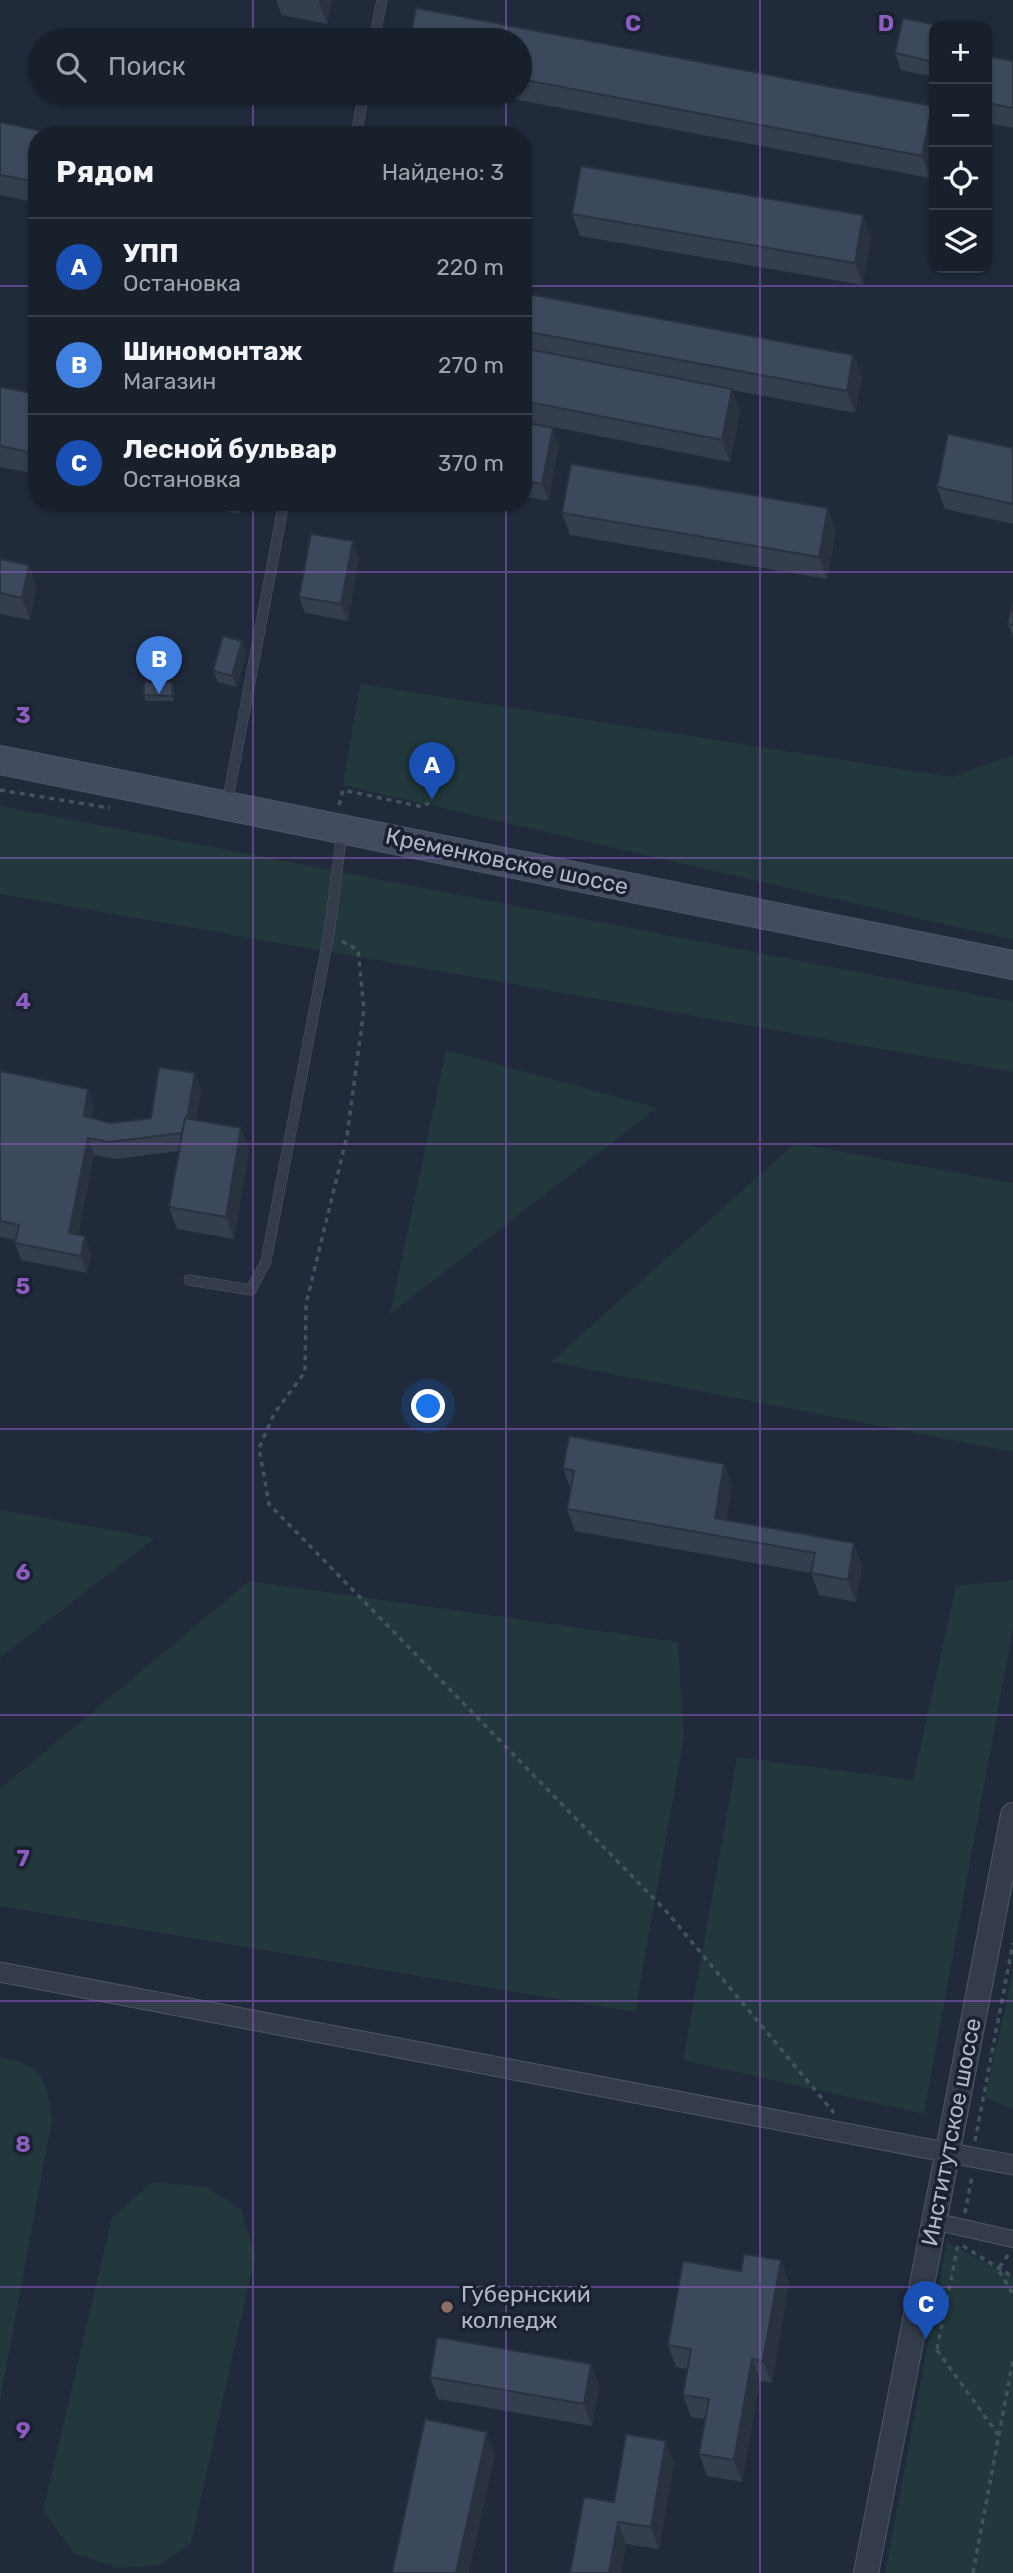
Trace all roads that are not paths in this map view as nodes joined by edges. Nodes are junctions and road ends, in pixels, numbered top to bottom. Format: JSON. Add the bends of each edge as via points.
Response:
{"nodes":[{"id":1,"x":382,"y":0,"type":"edge"},
{"id":2,"x":376,"y":28,"type":"edge"},
{"id":3,"x":362,"y":105,"type":"edge"},
{"id":4,"x":358,"y":126,"type":"edge"},
{"id":5,"x":282,"y":511,"type":"edge"},
{"id":6,"x":0,"y":760,"type":"edge"},
{"id":7,"x":227,"y":804,"type":"junction"},
{"id":8,"x":338,"y":827,"type":"junction"},
{"id":9,"x":1013,"y":965,"type":"edge"},
{"id":10,"x":188,"y":1280,"type":"dead end"},
{"id":11,"x":1013,"y":1815,"type":"edge"},
{"id":12,"x":0,"y":1972,"type":"edge"},
{"id":13,"x":947,"y":2151,"type":"junction"},
{"id":14,"x":1013,"y":2165,"type":"edge"},
{"id":15,"x":933,"y":2221,"type":"junction"},
{"id":16,"x":1013,"y":2239,"type":"edge"},
{"id":17,"x":866,"y":2573,"type":"edge"}],
"edges":[{"from":1,"to":2,"type":"lane"},
{"from":3,"to":4,"type":"lane"},
{"from":5,"to":7,"type":"lane"},
{"from":6,"to":7,"type":"main road","name":"Кременковское шоссе"},
{"from":7,"to":8,"type":"main road","name":"Кременковское шоссе"},
{"from":8,"to":9,"type":"main road","name":"Кременковское шоссе"},
{"from":8,"to":10,"type":"lane","via":[[329,933],[266,1261],[251,1290]]},
{"from":11,"to":13,"type":"street","name":"Институтское шоссе"},
{"from":12,"to":13,"type":"street"},
{"from":13,"to":14,"type":"street"},
{"from":13,"to":15,"type":"street","name":"Институтское шоссе"},
{"from":15,"to":16,"type":"street"},
{"from":15,"to":17,"type":"street","name":"Институтское шоссе"}]}
